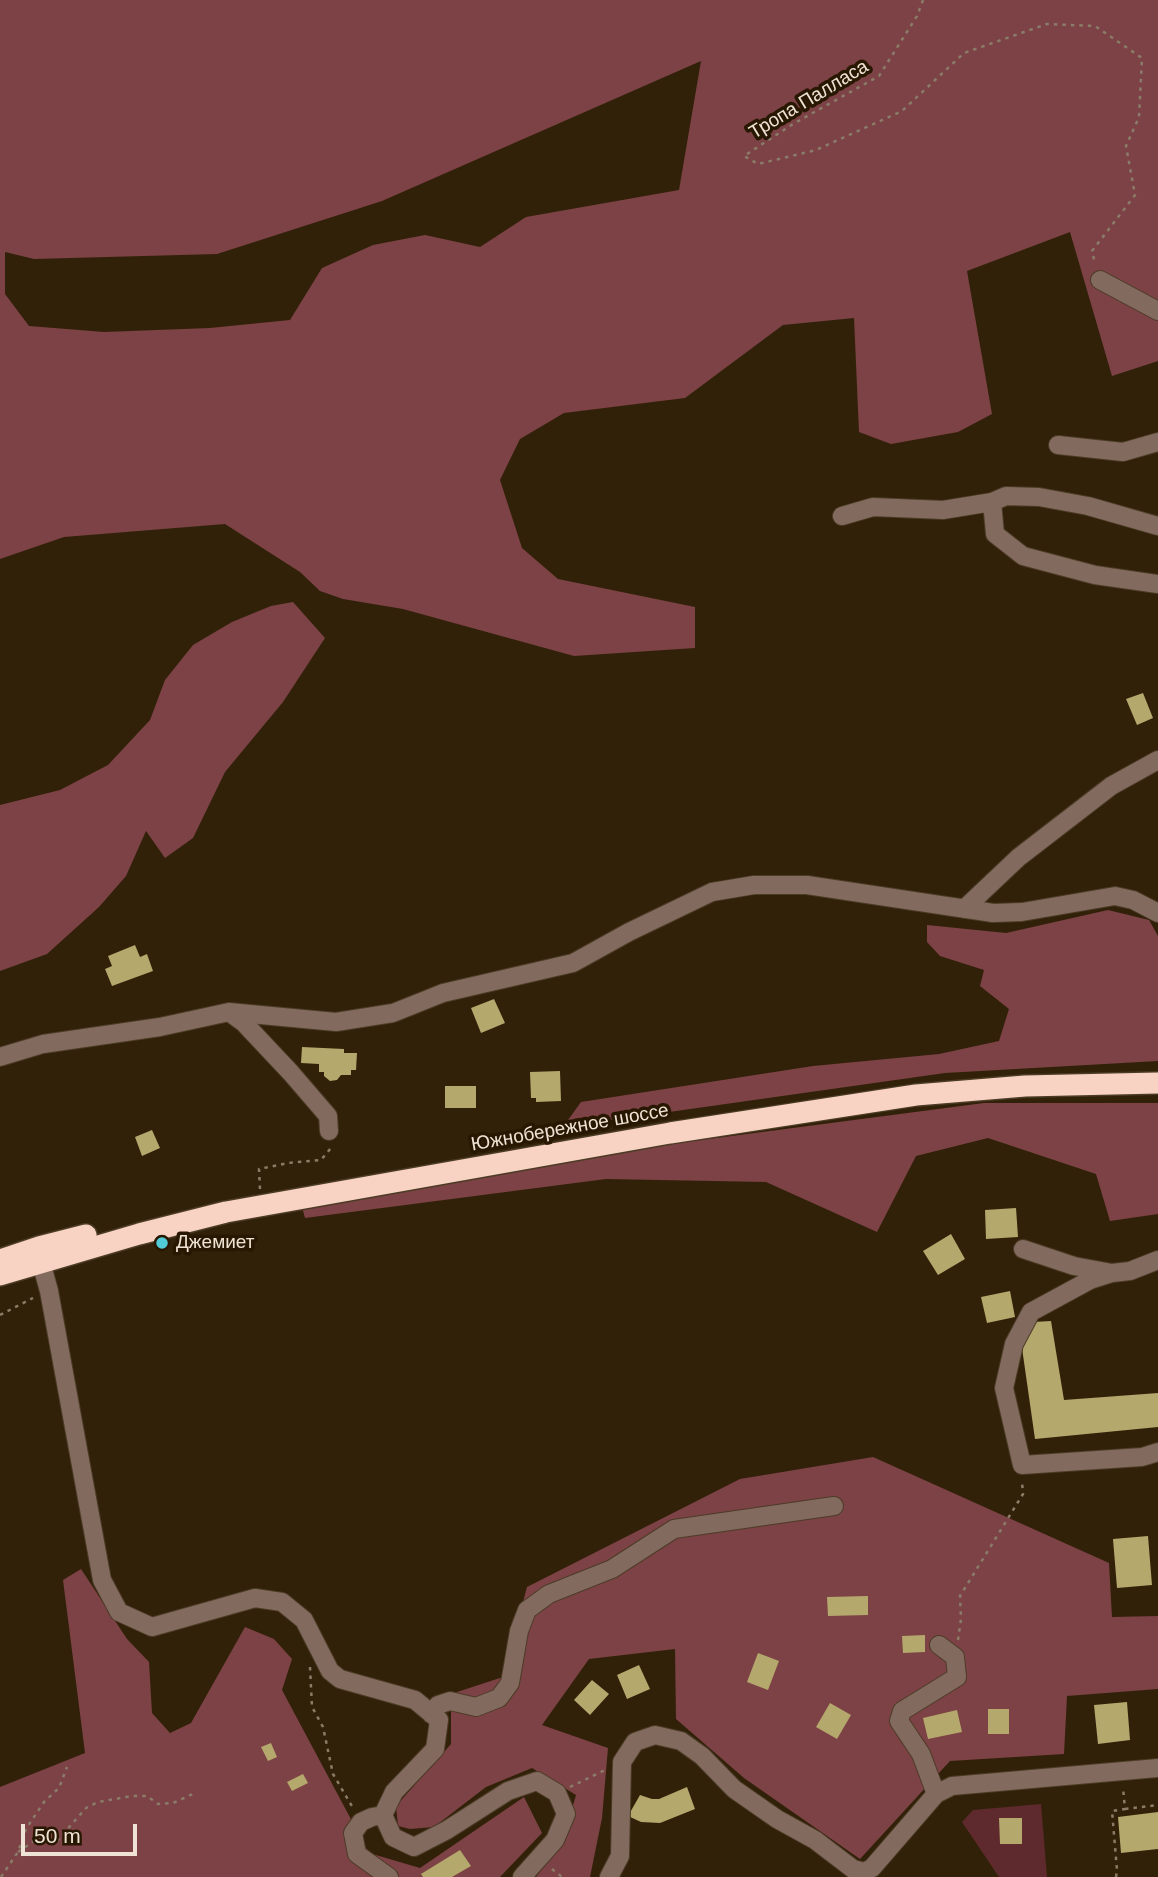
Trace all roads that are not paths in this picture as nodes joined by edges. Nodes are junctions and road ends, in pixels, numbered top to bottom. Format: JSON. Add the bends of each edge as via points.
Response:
{"nodes":[{"id":1,"x":1100,"y":280,"type":"road end"},
{"id":2,"x":1158,"y":312,"type":"edge"},
{"id":3,"x":1158,"y":442,"type":"edge"},
{"id":4,"x":1058,"y":444,"type":"dead end"},
{"id":5,"x":992,"y":502,"type":"junction"},
{"id":6,"x":842,"y":516,"type":"dead end"},
{"id":7,"x":1158,"y":526,"type":"edge"},
{"id":8,"x":1158,"y":584,"type":"edge"},
{"id":9,"x":1158,"y":760,"type":"edge"},
{"id":10,"x":964,"y":909,"type":"junction"},
{"id":11,"x":1158,"y":914,"type":"edge"},
{"id":12,"x":229,"y":1012,"type":"junction"},
{"id":13,"x":0,"y":1057,"type":"edge"},
{"id":14,"x":1158,"y":1070,"type":"edge"},
{"id":15,"x":1158,"y":1083,"type":"edge"},
{"id":16,"x":329,"y":1131,"type":"road end"},
{"id":17,"x":93,"y":1234,"type":"junction"},
{"id":18,"x":1023,"y":1249,"type":"dead end"},
{"id":19,"x":1158,"y":1260,"type":"edge"},
{"id":20,"x":41,"y":1262,"type":"junction"},
{"id":21,"x":2,"y":1268,"type":"edge"},
{"id":22,"x":1112,"y":1273,"type":"junction"},
{"id":23,"x":1158,"y":1452,"type":"edge"},
{"id":24,"x":834,"y":1506,"type":"dead end"},
{"id":25,"x":939,"y":1645,"type":"dead end"},
{"id":26,"x":431,"y":1714,"type":"junction"},
{"id":27,"x":1158,"y":1768,"type":"edge"},
{"id":28,"x":936,"y":1794,"type":"junction"},
{"id":29,"x":383,"y":1815,"type":"junction"},
{"id":30,"x":852,"y":1873,"type":"edge"},
{"id":31,"x":389,"y":1877,"type":"edge"},
{"id":32,"x":522,"y":1877,"type":"edge"},
{"id":33,"x":610,"y":1877,"type":"edge"}],
"edges":[{"from":1,"to":2,"type":"street"},
{"from":3,"to":4,"type":"street","via":[[1123,453]]},
{"from":5,"to":6,"type":"street","via":[[943,510],[873,508]]},
{"from":5,"to":7,"type":"street","via":[[1006,496],[1039,497]]},
{"from":5,"to":8,"type":"street","via":[[995,534],[1023,556],[1095,575]]},
{"from":9,"to":10,"type":"street","via":[[1111,786],[1029,849]]},
{"from":10,"to":11,"type":"street","via":[[1022,912],[1115,896]]},
{"from":10,"to":12,"type":"street","via":[[807,885],[754,885],[712,892],[573,963],[443,993],[393,1013],[336,1022]]},
{"from":12,"to":13,"type":"street","via":[[43,1044]]},
{"from":12,"to":16,"type":"street","via":[[328,1116]]},
{"from":14,"to":17,"type":"highway","name":"Южнобережное шоссе","via":[[916,1083],[260,1192]]},
{"from":15,"to":20,"type":"highway","name":"Южнобережное шоссе","via":[[1025,1086],[916,1096],[670,1133],[226,1212]]},
{"from":17,"to":20,"type":"highway","via":[[89,1242]]},
{"from":17,"to":21,"type":"highway","name":"Южнобережное шоссе","via":[[39,1247]]},
{"from":18,"to":22,"type":"street"},
{"from":19,"to":22,"type":"street"},
{"from":20,"to":21,"type":"highway","name":"Южнобережное шоссе"},
{"from":20,"to":26,"type":"street","via":[[102,1580],[119,1612],[152,1627],[255,1598],[282,1602],[304,1620],[330,1671],[340,1679],[415,1700]]},
{"from":22,"to":23,"type":"street","via":[[1031,1312],[1014,1344],[1004,1388],[1022,1465]]},
{"from":24,"to":26,"type":"street","via":[[674,1529],[612,1569],[549,1594],[527,1610],[510,1683],[499,1698],[477,1707],[450,1701]]},
{"from":25,"to":28,"type":"street","via":[[955,1657],[957,1677],[902,1712],[899,1721],[920,1754]]},
{"from":26,"to":29,"type":"street","via":[[439,1720],[435,1749],[394,1792]]},
{"from":27,"to":28,"type":"street","via":[[965,1784]]},
{"from":28,"to":30,"type":"street","via":[[872,1868]]},
{"from":29,"to":31,"type":"street","via":[[361,1822],[353,1833],[357,1854]]},
{"from":29,"to":32,"type":"street","via":[[393,1838],[414,1847],[508,1791],[537,1781],[558,1793],[566,1814],[555,1840]]},
{"from":30,"to":33,"type":"street","via":[[814,1840],[734,1789],[681,1741],[655,1735],[635,1742],[622,1762],[620,1856]]}]}
